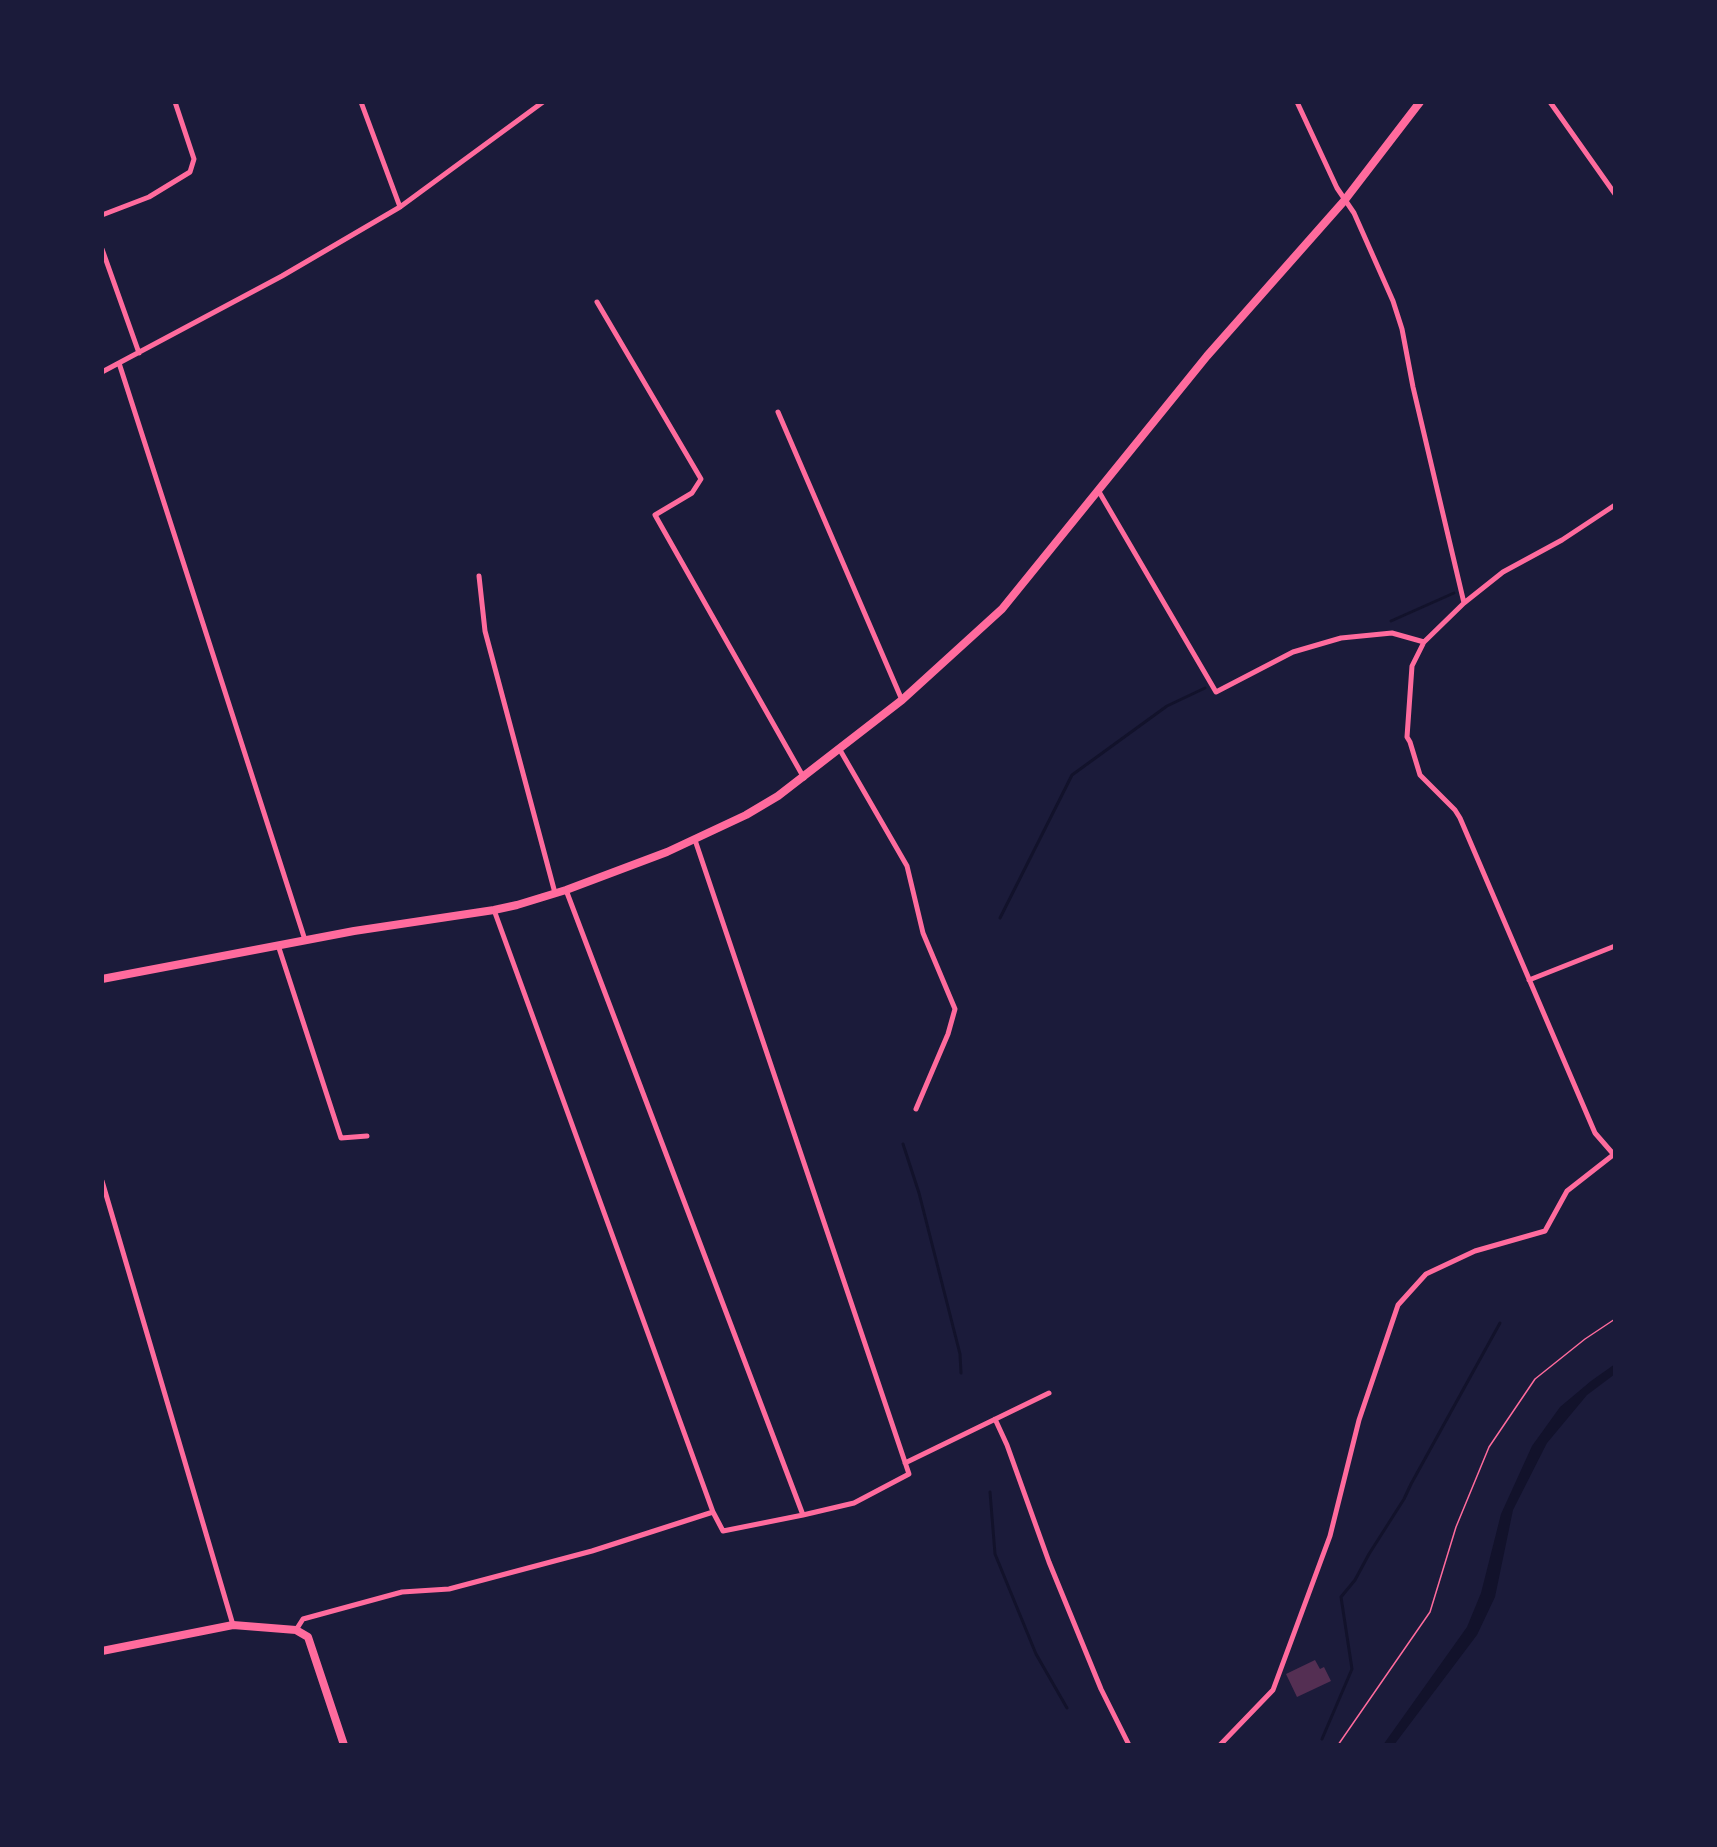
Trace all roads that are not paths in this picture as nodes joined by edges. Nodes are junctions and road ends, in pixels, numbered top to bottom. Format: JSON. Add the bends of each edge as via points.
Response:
{"nodes":[{"id":1,"x":175,"y":102,"type":"edge"},
{"id":2,"x":361,"y":102,"type":"edge"},
{"id":3,"x":543,"y":102,"type":"edge"},
{"id":4,"x":1297,"y":102,"type":"edge"},
{"id":5,"x":1420,"y":102,"type":"edge"},
{"id":6,"x":1550,"y":102,"type":"edge"},
{"id":7,"x":1615,"y":194,"type":"edge"},
{"id":8,"x":1344,"y":201,"type":"junction"},
{"id":9,"x":400,"y":207,"type":"junction"},
{"id":10,"x":102,"y":215,"type":"edge"},
{"id":11,"x":102,"y":249,"type":"edge"},
{"id":12,"x":597,"y":303,"type":"dead end"},
{"id":13,"x":139,"y":353,"type":"junction"},
{"id":14,"x":119,"y":363,"type":"junction"},
{"id":15,"x":102,"y":372,"type":"edge"},
{"id":16,"x":778,"y":412,"type":"dead end"},
{"id":17,"x":1098,"y":490,"type":"junction"},
{"id":18,"x":1615,"y":505,"type":"edge"},
{"id":19,"x":479,"y":576,"type":"dead end"},
{"id":20,"x":1464,"y":603,"type":"junction"},
{"id":21,"x":1424,"y":642,"type":"junction"},
{"id":22,"x":902,"y":700,"type":"junction"},
{"id":23,"x":840,"y":750,"type":"junction"},
{"id":24,"x":804,"y":778,"type":"junction"},
{"id":25,"x":695,"y":840,"type":"junction"},
{"id":26,"x":566,"y":890,"type":"junction"},
{"id":27,"x":555,"y":893,"type":"junction"},
{"id":28,"x":494,"y":910,"type":"junction"},
{"id":29,"x":305,"y":940,"type":"junction"},
{"id":30,"x":278,"y":945,"type":"junction"},
{"id":31,"x":1615,"y":946,"type":"edge"},
{"id":32,"x":102,"y":979,"type":"edge"},
{"id":33,"x":1529,"y":980,"type":"junction"},
{"id":34,"x":916,"y":1109,"type":"dead end"},
{"id":35,"x":367,"y":1136,"type":"dead end"},
{"id":36,"x":1614,"y":1155,"type":"edge"},
{"id":37,"x":102,"y":1181,"type":"edge"},
{"id":38,"x":1049,"y":1393,"type":"dead end"},
{"id":39,"x":995,"y":1419,"type":"junction"},
{"id":40,"x":905,"y":1463,"type":"junction"},
{"id":41,"x":713,"y":1512,"type":"junction"},
{"id":42,"x":803,"y":1515,"type":"junction"},
{"id":43,"x":233,"y":1625,"type":"junction"},
{"id":44,"x":296,"y":1630,"type":"junction"},
{"id":45,"x":102,"y":1651,"type":"edge"},
{"id":46,"x":344,"y":1745,"type":"edge"},
{"id":47,"x":1129,"y":1745,"type":"edge"},
{"id":48,"x":1220,"y":1745,"type":"edge"}],
"edges":[{"from":1,"to":10,"type":"street","via":[[194,159],[190,172],[149,197]]},
{"from":2,"to":9,"type":"street"},
{"from":3,"to":9,"type":"street"},
{"from":4,"to":8,"type":"street"},
{"from":5,"to":8,"type":"main road"},
{"from":6,"to":7,"type":"street"},
{"from":8,"to":17,"type":"main road","via":[[1207,356]]},
{"from":8,"to":20,"type":"street","via":[[1377,261],[1402,329]]},
{"from":9,"to":13,"type":"street"},
{"from":11,"to":13,"type":"street"},
{"from":12,"to":24,"type":"street","via":[[701,478],[692,493],[655,515]]},
{"from":13,"to":14,"type":"street"},
{"from":14,"to":15,"type":"street"},
{"from":14,"to":29,"type":"street"},
{"from":16,"to":22,"type":"street"},
{"from":17,"to":21,"type":"street","via":[[1216,692],[1293,652],[1341,638],[1392,633]]},
{"from":17,"to":22,"type":"main road","via":[[1002,609]]},
{"from":18,"to":20,"type":"street","via":[[1503,572]]},
{"from":19,"to":27,"type":"street","via":[[485,632]]},
{"from":20,"to":21,"type":"street"},
{"from":21,"to":33,"type":"street","via":[[1412,666],[1407,737],[1419,775],[1460,818]]},
{"from":22,"to":23,"type":"main road"},
{"from":23,"to":24,"type":"main road"},
{"from":23,"to":34,"type":"street","via":[[907,866],[923,933],[955,1009]]},
{"from":24,"to":25,"type":"main road","via":[[746,815]]},
{"from":25,"to":26,"type":"main road"},
{"from":25,"to":40,"type":"street"},
{"from":26,"to":27,"type":"main road"},
{"from":26,"to":42,"type":"street"},
{"from":27,"to":28,"type":"main road"},
{"from":28,"to":29,"type":"main road"},
{"from":28,"to":41,"type":"street"},
{"from":29,"to":30,"type":"main road"},
{"from":30,"to":32,"type":"main road"},
{"from":30,"to":35,"type":"street","via":[[341,1138]]},
{"from":31,"to":33,"type":"street"},
{"from":33,"to":36,"type":"street","via":[[1595,1133]]},
{"from":36,"to":48,"type":"street","via":[[1567,1191],[1545,1231],[1475,1251],[1426,1274],[1398,1305],[1359,1420],[1330,1536],[1273,1690]]},
{"from":37,"to":43,"type":"street"},
{"from":38,"to":39,"type":"street"},
{"from":39,"to":40,"type":"street"},
{"from":39,"to":47,"type":"street","via":[[1053,1573]]},
{"from":40,"to":42,"type":"street","via":[[909,1474],[854,1503]]},
{"from":41,"to":42,"type":"street","via":[[723,1531]]},
{"from":41,"to":44,"type":"street","via":[[592,1551],[449,1589],[402,1592],[303,1619]]},
{"from":43,"to":44,"type":"main road"},
{"from":43,"to":45,"type":"main road"},
{"from":44,"to":46,"type":"main road","via":[[308,1637]]}]}
